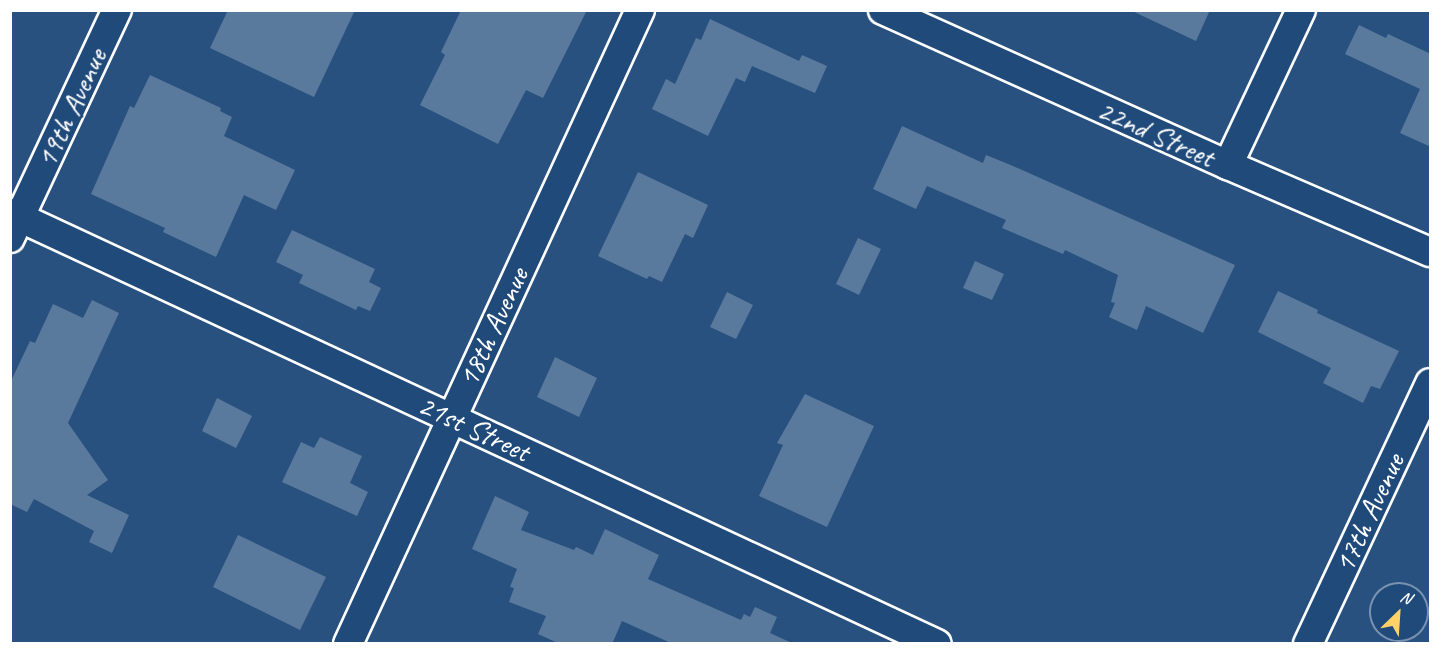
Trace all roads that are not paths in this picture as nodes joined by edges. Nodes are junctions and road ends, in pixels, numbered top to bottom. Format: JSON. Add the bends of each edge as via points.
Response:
{"nodes":[{"id":1,"x":117,"y":10,"type":"edge"},
{"id":2,"x":640,"y":10,"type":"edge"},
{"id":3,"x":883,"y":10,"type":"edge"},
{"id":4,"x":1301,"y":10,"type":"edge"},
{"id":5,"x":1228,"y":165,"type":"junction"},
{"id":6,"x":14,"y":223,"type":"edge"},
{"id":7,"x":1431,"y":252,"type":"edge"},
{"id":8,"x":1431,"y":383,"type":"edge"},
{"id":9,"x":451,"y":418,"type":"junction"},
{"id":10,"x":348,"y":644,"type":"edge"},
{"id":11,"x":937,"y":644,"type":"edge"},
{"id":12,"x":1308,"y":644,"type":"edge"}],
"edges":[{"from":1,"to":6,"type":"street","name":"19th Avenue"},
{"from":2,"to":9,"type":"street","name":"18th Avenue"},
{"from":3,"to":5,"type":"street","name":"22nd Street"},
{"from":4,"to":5,"type":"street"},
{"from":5,"to":7,"type":"street","name":"22nd Street"},
{"from":6,"to":9,"type":"street","name":"21st Street"},
{"from":8,"to":12,"type":"street","name":"17th Avenue"},
{"from":9,"to":10,"type":"street","name":"18th Avenue"},
{"from":9,"to":11,"type":"street","name":"21st Street"}]}
